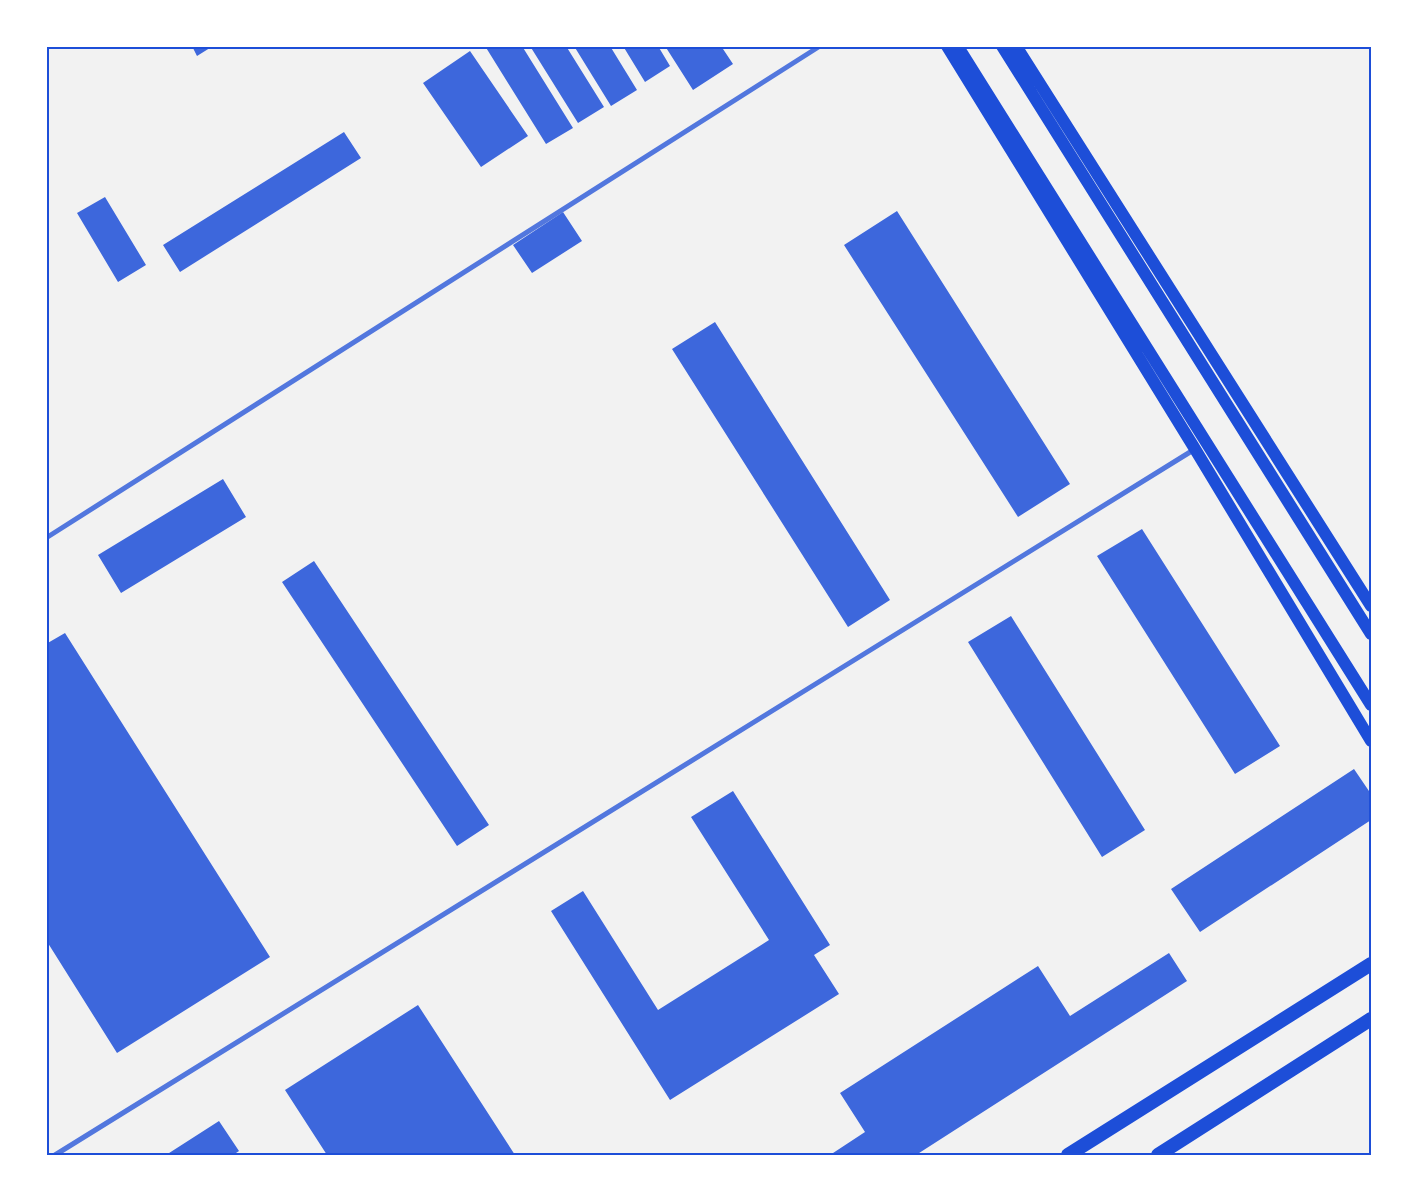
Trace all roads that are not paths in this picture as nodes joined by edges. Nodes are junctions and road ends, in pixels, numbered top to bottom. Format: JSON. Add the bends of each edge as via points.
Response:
{"nodes":[{"id":1,"x":820,"y":46,"type":"edge"},
{"id":2,"x":947,"y":46,"type":"edge"},
{"id":3,"x":957,"y":46,"type":"edge"},
{"id":4,"x":1002,"y":46,"type":"edge"},
{"id":5,"x":1016,"y":46,"type":"edge"},
{"id":6,"x":1195,"y":449,"type":"junction"},
{"id":7,"x":46,"y":538,"type":"edge"},
{"id":8,"x":1371,"y":606,"type":"edge"},
{"id":9,"x":1371,"y":634,"type":"edge"},
{"id":10,"x":1371,"y":705,"type":"edge"},
{"id":11,"x":1371,"y":741,"type":"edge"},
{"id":12,"x":1371,"y":964,"type":"edge"},
{"id":13,"x":1371,"y":1019,"type":"edge"},
{"id":14,"x":55,"y":1155,"type":"edge"},
{"id":15,"x":1068,"y":1155,"type":"edge"},
{"id":16,"x":1158,"y":1155,"type":"edge"}],
"edges":[{"from":1,"to":7,"type":"street"},
{"from":2,"to":6,"type":"main road"},
{"from":3,"to":10,"type":"main road"},
{"from":4,"to":9,"type":"main road"},
{"from":5,"to":8,"type":"main road"},
{"from":6,"to":11,"type":"main road"},
{"from":6,"to":14,"type":"street"},
{"from":12,"to":15,"type":"highway"},
{"from":13,"to":16,"type":"highway"}]}
